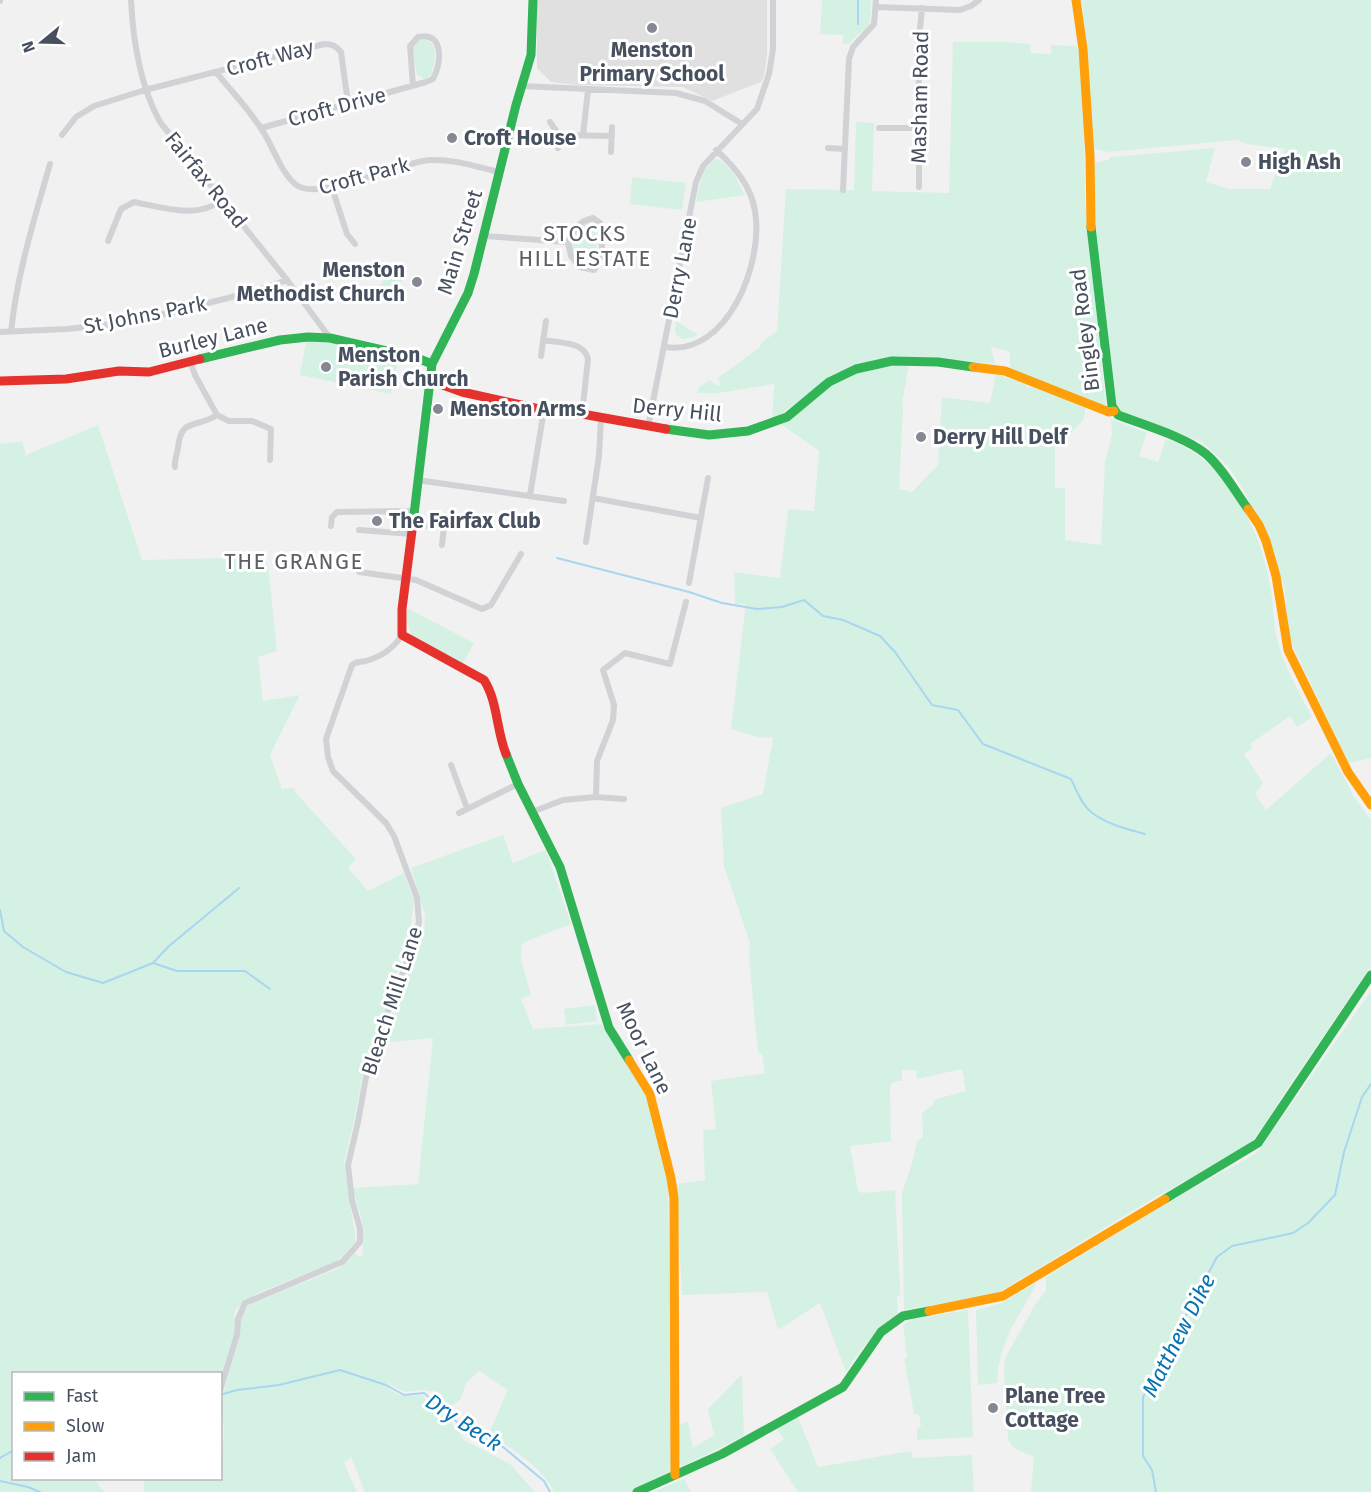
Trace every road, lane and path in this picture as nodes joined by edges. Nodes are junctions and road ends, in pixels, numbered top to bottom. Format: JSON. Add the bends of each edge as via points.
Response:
{"nodes":[{"id":1,"x":131,"y":0,"type":"edge"},
{"id":2,"x":533,"y":0,"type":"edge"},
{"id":3,"x":772,"y":0,"type":"edge"},
{"id":4,"x":979,"y":0,"type":"edge"},
{"id":5,"x":1076,"y":0,"type":"edge"},
{"id":6,"x":876,"y":3,"type":"edge"},
{"id":7,"x":922,"y":8,"type":"junction"},
{"id":8,"x":216,"y":72,"type":"junction"},
{"id":9,"x":413,"y":86,"type":"junction"},
{"id":10,"x":521,"y":86,"type":"junction"},
{"id":11,"x":145,"y":90,"type":"junction"},
{"id":12,"x":588,"y":90,"type":"junction"},
{"id":13,"x":348,"y":103,"type":"junction"},
{"id":14,"x":550,"y":122,"type":"dead end"},
{"id":15,"x":742,"y":124,"type":"junction"},
{"id":16,"x":612,"y":127,"type":"dead end"},
{"id":17,"x":261,"y":128,"type":"junction"},
{"id":18,"x":879,"y":128,"type":"dead end"},
{"id":19,"x":919,"y":128,"type":"junction"},
{"id":20,"x":62,"y":135,"type":"dead end"},
{"id":21,"x":559,"y":135,"type":"junction"},
{"id":22,"x":583,"y":135,"type":"junction"},
{"id":23,"x":612,"y":136,"type":"junction"},
{"id":24,"x":558,"y":148,"type":"dead end"},
{"id":25,"x":828,"y":148,"type":"dead end"},
{"id":26,"x":845,"y":149,"type":"junction"},
{"id":27,"x":716,"y":150,"type":"junction"},
{"id":28,"x":610,"y":152,"type":"dead end"},
{"id":29,"x":50,"y":164,"type":"dead end"},
{"id":30,"x":499,"y":172,"type":"junction"},
{"id":31,"x":919,"y":187,"type":"dead end"},
{"id":32,"x":332,"y":188,"type":"junction"},
{"id":33,"x":843,"y":190,"type":"dead end"},
{"id":34,"x":222,"y":200,"type":"junction"},
{"id":35,"x":484,"y":236,"type":"junction"},
{"id":36,"x":108,"y":241,"type":"dead end"},
{"id":37,"x":568,"y":243,"type":"junction"},
{"id":38,"x":355,"y":244,"type":"dead end"},
{"id":39,"x":287,"y":280,"type":"junction"},
{"id":40,"x":546,"y":321,"type":"dead end"},
{"id":41,"x":0,"y":332,"type":"edge"},
{"id":42,"x":11,"y":332,"type":"junction"},
{"id":43,"x":330,"y":338,"type":"junction"},
{"id":44,"x":543,"y":340,"type":"junction"},
{"id":45,"x":664,"y":347,"type":"junction"},
{"id":46,"x":541,"y":356,"type":"dead end"},
{"id":47,"x":190,"y":361,"type":"junction"},
{"id":48,"x":432,"y":364,"type":"junction"},
{"id":49,"x":429,"y":380,"type":"junction"},
{"id":50,"x":0,"y":381,"type":"edge"},
{"id":51,"x":544,"y":410,"type":"junction"},
{"id":52,"x":1114,"y":411,"type":"junction"},
{"id":53,"x":582,"y":414,"type":"junction"},
{"id":54,"x":217,"y":415,"type":"junction"},
{"id":55,"x":601,"y":418,"type":"junction"},
{"id":56,"x":648,"y":427,"type":"junction"},
{"id":57,"x":270,"y":460,"type":"dead end"},
{"id":58,"x":175,"y":467,"type":"dead end"},
{"id":59,"x":708,"y":478,"type":"dead end"},
{"id":60,"x":417,"y":480,"type":"junction"},
{"id":61,"x":530,"y":495,"type":"junction"},
{"id":62,"x":593,"y":498,"type":"junction"},
{"id":63,"x":564,"y":501,"type":"dead end"},
{"id":64,"x":414,"y":511,"type":"junction"},
{"id":65,"x":701,"y":518,"type":"junction"},
{"id":66,"x":331,"y":526,"type":"dead end"},
{"id":67,"x":465,"y":526,"type":"dead end"},
{"id":68,"x":444,"y":527,"type":"junction"},
{"id":69,"x":412,"y":529,"type":"junction"},
{"id":70,"x":360,"y":530,"type":"dead end"},
{"id":71,"x":586,"y":542,"type":"dead end"},
{"id":72,"x":442,"y":545,"type":"dead end"},
{"id":73,"x":521,"y":554,"type":"dead end"},
{"id":74,"x":359,"y":572,"type":"dead end"},
{"id":75,"x":406,"y":578,"type":"junction"},
{"id":76,"x":690,"y":583,"type":"dead end"},
{"id":77,"x":686,"y":602,"type":"dead end"},
{"id":78,"x":402,"y":634,"type":"junction"},
{"id":79,"x":451,"y":765,"type":"dead end"},
{"id":80,"x":518,"y":784,"type":"junction"},
{"id":81,"x":596,"y":797,"type":"junction"},
{"id":82,"x":624,"y":799,"type":"dead end"},
{"id":83,"x":1371,"y":805,"type":"edge"},
{"id":84,"x":467,"y":808,"type":"junction"},
{"id":85,"x":532,"y":812,"type":"junction"},
{"id":86,"x":459,"y":813,"type":"dead end"},
{"id":87,"x":1371,"y":975,"type":"edge"},
{"id":88,"x":222,"y":1384,"type":"edge"},
{"id":89,"x":675,"y":1475,"type":"junction"},
{"id":90,"x":637,"y":1492,"type":"edge"}],
"edges":[{"from":1,"to":11,"type":"street","name":"Fairfax Road","via":[[138,65]]},
{"from":2,"to":10,"type":"street","name":"Main Street","via":[[531,55]]},
{"from":3,"to":15,"type":"street","name":"Derry Lane","via":[[769,74],[757,109]]},
{"from":4,"to":7,"type":"street","via":[[960,10]]},
{"from":5,"to":52,"type":"street","name":"Bingley Road","via":[[1090,156],[1090,218]]},
{"from":6,"to":7,"type":"street"},
{"from":6,"to":26,"type":"street","via":[[873,26],[850,53]]},
{"from":7,"to":19,"type":"street","name":"Masham Road","via":[[917,58]]},
{"from":8,"to":11,"type":"street","name":"Croft Way"},
{"from":8,"to":13,"type":"street","name":"Croft Way","via":[[331,44],[341,52]]},
{"from":8,"to":17,"type":"street","name":"Croft Park"},
{"from":9,"to":9,"type":"street","name":"Croft Drive","via":[[435,75],[439,50],[435,40],[428,36],[418,37],[410,46]]},
{"from":9,"to":13,"type":"street","name":"Croft Drive"},
{"from":10,"to":12,"type":"street"},
{"from":10,"to":30,"type":"street","name":"Main Street"},
{"from":11,"to":20,"type":"street","name":"Croft Way","via":[[94,106],[76,117]]},
{"from":11,"to":34,"type":"street","name":"Fairfax Road","via":[[160,122]]},
{"from":12,"to":15,"type":"street","via":[[676,93],[705,101]]},
{"from":12,"to":22,"type":"street"},
{"from":13,"to":17,"type":"street","name":"Croft Drive"},
{"from":14,"to":21,"type":"street"},
{"from":15,"to":27,"type":"street","name":"Derry Lane"},
{"from":16,"to":23,"type":"street"},
{"from":17,"to":32,"type":"street","name":"Croft Park","via":[[297,185],[314,191]]},
{"from":18,"to":19,"type":"street"},
{"from":19,"to":31,"type":"street","name":"Masham Road"},
{"from":21,"to":22,"type":"street"},
{"from":21,"to":24,"type":"street"},
{"from":22,"to":23,"type":"street"},
{"from":23,"to":28,"type":"street"},
{"from":25,"to":26,"type":"street"},
{"from":26,"to":33,"type":"street"},
{"from":27,"to":45,"type":"street","name":"Derry Lane","via":[[696,182]]},
{"from":27,"to":45,"type":"street","via":[[737,171],[755,210],[755,241],[748,275],[728,317],[707,337],[675,348]]},
{"from":29,"to":42,"type":"street","via":[[21,268]]},
{"from":30,"to":32,"type":"street","name":"Croft Park","via":[[432,160],[404,164]]},
{"from":30,"to":35,"type":"street","name":"Main Street"},
{"from":32,"to":38,"type":"street","via":[[346,234]]},
{"from":34,"to":36,"type":"street","via":[[215,206],[187,211],[134,202],[121,209]]},
{"from":34,"to":39,"type":"street","name":"Fairfax Road"},
{"from":35,"to":37,"type":"street"},
{"from":35,"to":48,"type":"street","name":"Main Street","via":[[468,293]]},
{"from":37,"to":37,"type":"street","via":[[571,256],[580,267],[594,270],[599,263],[600,223],[593,218],[585,220]]},
{"from":39,"to":42,"type":"street","name":"St Johns Park","via":[[156,316],[67,329]]},
{"from":39,"to":43,"type":"street","name":"Fairfax Road"},
{"from":40,"to":44,"type":"street"},
{"from":41,"to":42,"type":"street","name":"St Johns Park"},
{"from":43,"to":47,"type":"street","name":"Burley Lane","via":[[280,339]]},
{"from":43,"to":48,"type":"street","name":"Burley Lane"},
{"from":44,"to":46,"type":"street"},
{"from":44,"to":53,"type":"street","via":[[580,346],[586,351]]},
{"from":45,"to":56,"type":"street","name":"Derry Lane"},
{"from":47,"to":50,"type":"street","name":"Burley Lane","via":[[149,372]]},
{"from":47,"to":54,"type":"street"},
{"from":48,"to":49,"type":"street","name":"Main Street"},
{"from":49,"to":51,"type":"street","name":"Derry Hill","via":[[462,392]]},
{"from":49,"to":60,"type":"street","name":"Main Street"},
{"from":51,"to":53,"type":"street","name":"Derry Hill"},
{"from":51,"to":61,"type":"street"},
{"from":52,"to":56,"type":"street","name":"Derry Hill","via":[[1005,371],[938,362],[892,361],[856,369],[829,382],[787,417],[748,431],[709,435]]},
{"from":52,"to":83,"type":"street","name":"Bingley Road","via":[[1118,416],[1194,445],[1206,454],[1259,525],[1276,576],[1288,650],[1348,772]]},
{"from":53,"to":55,"type":"street","name":"Derry Hill"},
{"from":54,"to":57,"type":"street","via":[[229,421],[252,421],[269,427]]},
{"from":54,"to":58,"type":"street","via":[[181,432]]},
{"from":55,"to":56,"type":"street","name":"Derry Hill"},
{"from":55,"to":62,"type":"street"},
{"from":59,"to":65,"type":"street"},
{"from":60,"to":61,"type":"street"},
{"from":60,"to":64,"type":"street","name":"Main Street"},
{"from":61,"to":63,"type":"street"},
{"from":62,"to":65,"type":"street"},
{"from":62,"to":71,"type":"street"},
{"from":64,"to":66,"type":"street","via":[[337,512]]},
{"from":64,"to":69,"type":"street","name":"Main Street"},
{"from":65,"to":76,"type":"street"},
{"from":67,"to":68,"type":"street"},
{"from":68,"to":69,"type":"street"},
{"from":68,"to":72,"type":"street"},
{"from":69,"to":70,"type":"street"},
{"from":69,"to":75,"type":"street","name":"Main Street"},
{"from":73,"to":75,"type":"street","via":[[491,605],[482,609]]},
{"from":74,"to":75,"type":"street"},
{"from":75,"to":78,"type":"street","name":"Main Street"},
{"from":77,"to":81,"type":"street","via":[[670,663],[625,653],[603,670],[614,705],[613,720],[597,761]]},
{"from":78,"to":80,"type":"street","name":"Moor Lane","via":[[484,680],[492,693],[498,737]]},
{"from":78,"to":88,"type":"street","name":"Bleach Mill Lane","via":[[386,653],[352,665],[326,739],[333,771],[394,836],[419,912],[413,946],[371,1059],[348,1165],[360,1242],[342,1262],[246,1303],[238,1319]]},
{"from":79,"to":84,"type":"street"},
{"from":80,"to":84,"type":"street"},
{"from":80,"to":85,"type":"street","name":"Moor Lane"},
{"from":81,"to":82,"type":"street"},
{"from":81,"to":85,"type":"street","via":[[563,800]]},
{"from":84,"to":86,"type":"street"},
{"from":85,"to":89,"type":"street","name":"Moor Lane","via":[[560,867],[609,1028],[650,1094],[671,1178]]},
{"from":87,"to":89,"type":"street","via":[[1258,1143],[1003,1296],[903,1316],[881,1332],[843,1387],[722,1454]]},
{"from":89,"to":90,"type":"street"}]}
